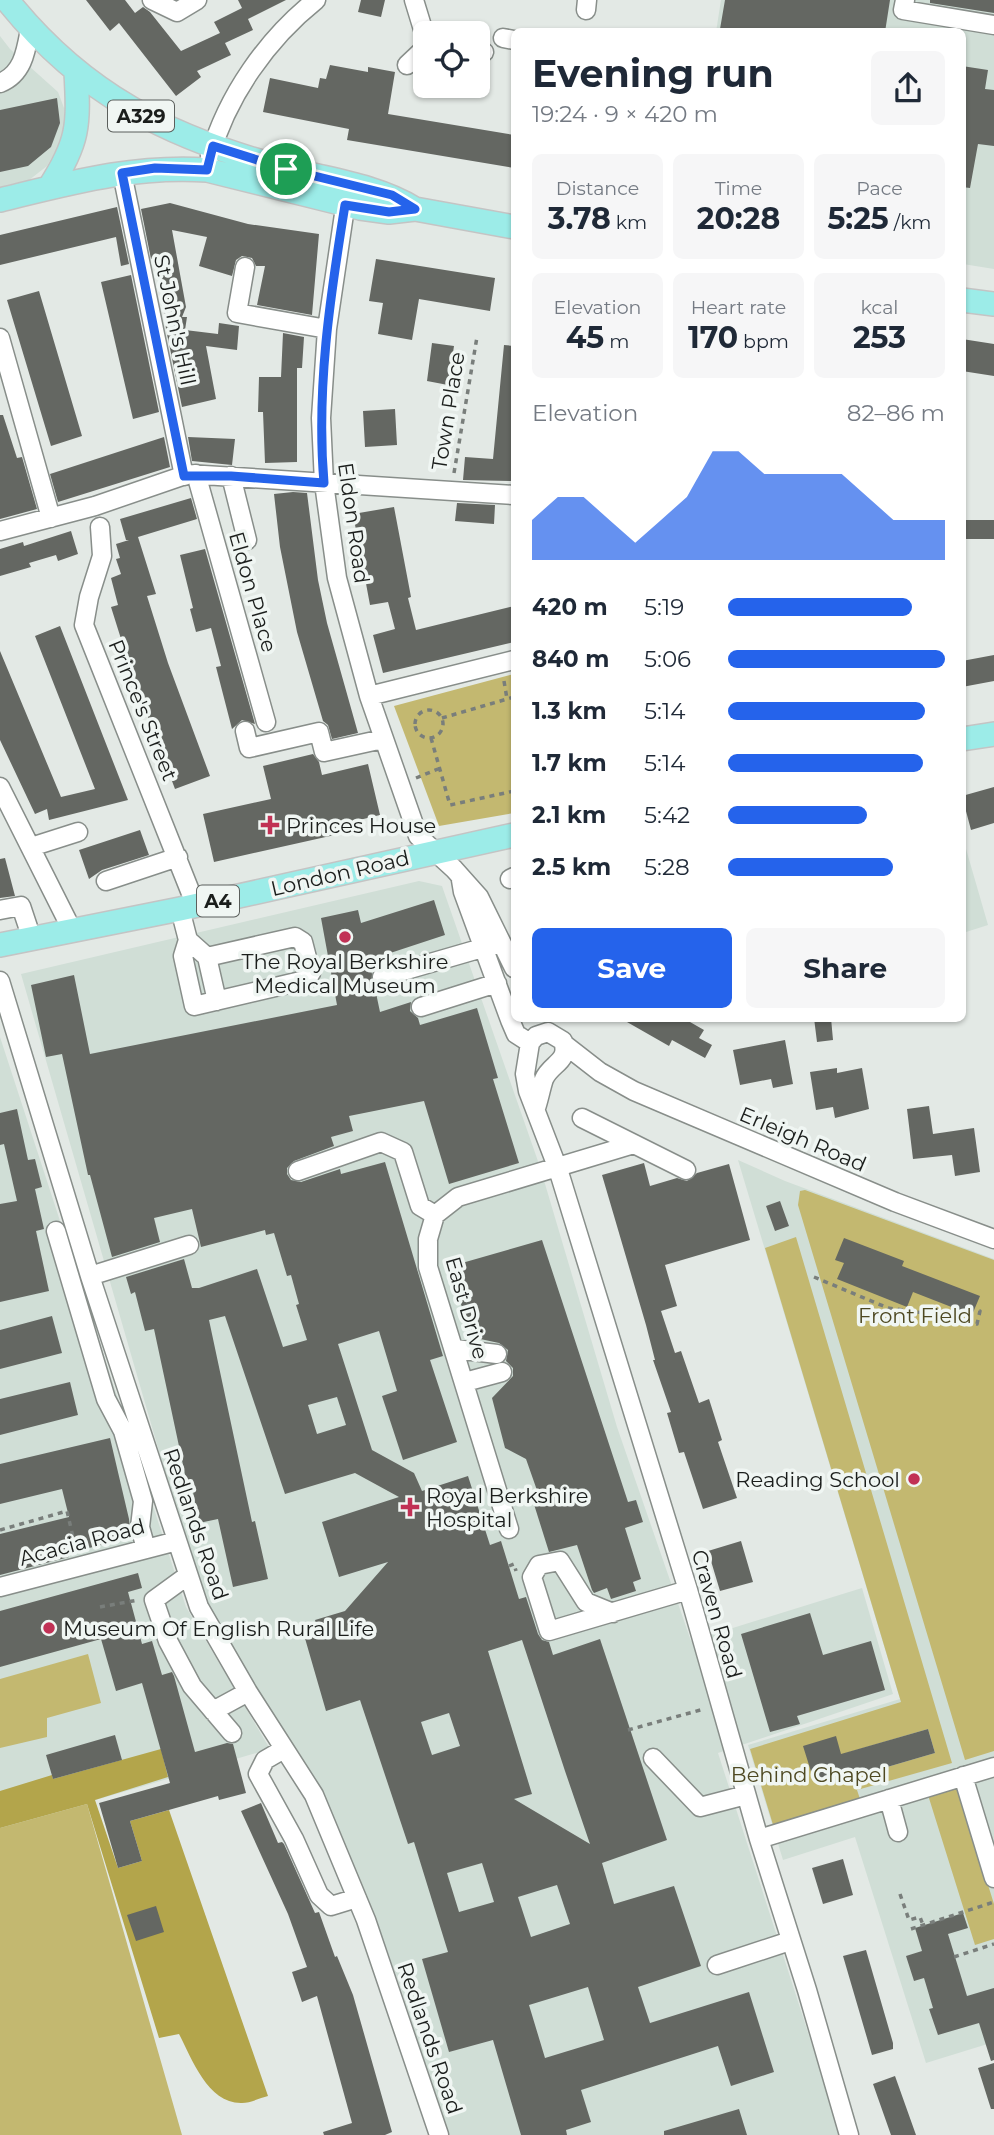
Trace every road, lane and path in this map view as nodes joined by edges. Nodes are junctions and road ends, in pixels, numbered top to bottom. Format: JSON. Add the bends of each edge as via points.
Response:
{"nodes":[{"id":1,"x":7,"y":0,"type":"edge"},
{"id":2,"x":152,"y":0,"type":"edge"},
{"id":3,"x":197,"y":0,"type":"edge"},
{"id":4,"x":316,"y":0,"type":"edge"},
{"id":5,"x":414,"y":0,"type":"edge"},
{"id":6,"x":905,"y":0,"type":"edge"},
{"id":7,"x":420,"y":21,"type":"edge"},
{"id":8,"x":994,"y":26,"type":"edge"},
{"id":9,"x":30,"y":29,"type":"junction"},
{"id":10,"x":413,"y":59,"type":"edge"},
{"id":11,"x":407,"y":65,"type":"dead end"},
{"id":12,"x":76,"y":72,"type":"junction"},
{"id":13,"x":0,"y":83,"type":"edge"},
{"id":14,"x":213,"y":146,"type":"junction"},
{"id":15,"x":207,"y":170,"type":"junction"},
{"id":16,"x":122,"y":173,"type":"junction"},
{"id":17,"x":49,"y":188,"type":"junction"},
{"id":18,"x":347,"y":194,"type":"junction"},
{"id":19,"x":0,"y":200,"type":"edge"},
{"id":20,"x":511,"y":226,"type":"edge"},
{"id":21,"x":244,"y":267,"type":"dead end"},
{"id":22,"x":966,"y":300,"type":"edge"},
{"id":23,"x":994,"y":304,"type":"edge"},
{"id":24,"x":327,"y":328,"type":"junction"},
{"id":25,"x":477,"y":337,"type":"dead end"},
{"id":26,"x":0,"y":338,"type":"edge"},
{"id":27,"x":190,"y":475,"type":"junction"},
{"id":28,"x":231,"y":476,"type":"junction"},
{"id":29,"x":324,"y":483,"type":"junction"},
{"id":30,"x":451,"y":491,"type":"junction"},
{"id":31,"x":511,"y":495,"type":"edge"},
{"id":32,"x":51,"y":517,"type":"junction"},
{"id":33,"x":100,"y":527,"type":"dead end"},
{"id":34,"x":0,"y":531,"type":"edge"},
{"id":35,"x":247,"y":540,"type":"dead end"},
{"id":36,"x":511,"y":661,"type":"edge"},
{"id":37,"x":369,"y":696,"type":"junction"},
{"id":38,"x":511,"y":698,"type":"edge"},
{"id":39,"x":442,"y":718,"type":"junction"},
{"id":40,"x":266,"y":722,"type":"dead end"},
{"id":41,"x":246,"y":732,"type":"dead end"},
{"id":42,"x":994,"y":734,"type":"edge"},
{"id":43,"x":383,"y":738,"type":"junction"},
{"id":44,"x":431,"y":738,"type":"junction"},
{"id":45,"x":966,"y":739,"type":"edge"},
{"id":46,"x":439,"y":768,"type":"junction"},
{"id":47,"x":398,"y":785,"type":"junction"},
{"id":48,"x":0,"y":787,"type":"edge"},
{"id":49,"x":511,"y":792,"type":"edge"},
{"id":50,"x":78,"y":832,"type":"dead end"},
{"id":51,"x":511,"y":836,"type":"edge"},
{"id":52,"x":31,"y":847,"type":"junction"},
{"id":53,"x":434,"y":852,"type":"junction"},
{"id":54,"x":178,"y":858,"type":"junction"},
{"id":55,"x":106,"y":881,"type":"dead end"},
{"id":56,"x":188,"y":907,"type":"junction"},
{"id":57,"x":0,"y":910,"type":"edge"},
{"id":58,"x":72,"y":930,"type":"junction"},
{"id":59,"x":32,"y":939,"type":"junction"},
{"id":60,"x":188,"y":940,"type":"junction"},
{"id":61,"x":0,"y":945,"type":"edge"},
{"id":62,"x":492,"y":945,"type":"junction"},
{"id":63,"x":206,"y":957,"type":"junction"},
{"id":64,"x":511,"y":965,"type":"edge"},
{"id":65,"x":382,"y":977,"type":"dead end"},
{"id":66,"x":0,"y":981,"type":"edge"},
{"id":67,"x":497,"y":983,"type":"junction"},
{"id":68,"x":217,"y":1001,"type":"junction"},
{"id":69,"x":421,"y":1007,"type":"dead end"},
{"id":70,"x":511,"y":1021,"type":"edge"},
{"id":71,"x":512,"y":1022,"type":"edge"},
{"id":72,"x":546,"y":1025,"type":"edge"},
{"id":73,"x":564,"y":1044,"type":"junction"},
{"id":74,"x":530,"y":1049,"type":"junction"},
{"id":75,"x":555,"y":1065,"type":"junction"},
{"id":76,"x":600,"y":1072,"type":"junction"},
{"id":77,"x":536,"y":1108,"type":"junction"},
{"id":78,"x":582,"y":1118,"type":"dead end"},
{"id":79,"x":634,"y":1144,"type":"junction"},
{"id":80,"x":558,"y":1169,"type":"junction"},
{"id":81,"x":686,"y":1170,"type":"dead end"},
{"id":82,"x":298,"y":1171,"type":"dead end"},
{"id":83,"x":435,"y":1215,"type":"junction"},
{"id":84,"x":56,"y":1231,"type":"dead end"},
{"id":85,"x":994,"y":1239,"type":"edge"},
{"id":86,"x":189,"y":1245,"type":"dead end"},
{"id":87,"x":90,"y":1276,"type":"junction"},
{"id":88,"x":814,"y":1277,"type":"dead end"},
{"id":89,"x":975,"y":1309,"type":"dead end"},
{"id":90,"x":454,"y":1349,"type":"junction"},
{"id":91,"x":497,"y":1354,"type":"dead end"},
{"id":92,"x":502,"y":1372,"type":"dead end"},
{"id":93,"x":465,"y":1382,"type":"junction"},
{"id":94,"x":509,"y":1529,"type":"dead end"},
{"id":95,"x":0,"y":1530,"type":"edge"},
{"id":96,"x":177,"y":1541,"type":"junction"},
{"id":97,"x":146,"y":1549,"type":"junction"},
{"id":98,"x":80,"y":1566,"type":"junction"},
{"id":99,"x":509,"y":1566,"type":"dead end"},
{"id":100,"x":517,"y":1574,"type":"dead end"},
{"id":101,"x":187,"y":1576,"type":"junction"},
{"id":102,"x":0,"y":1587,"type":"edge"},
{"id":103,"x":688,"y":1590,"type":"junction"},
{"id":104,"x":154,"y":1600,"type":"junction"},
{"id":105,"x":100,"y":1607,"type":"dead end"},
{"id":106,"x":613,"y":1613,"type":"junction"},
{"id":107,"x":248,"y":1692,"type":"junction"},
{"id":108,"x":708,"y":1708,"type":"dead end"},
{"id":109,"x":213,"y":1711,"type":"junction"},
{"id":110,"x":628,"y":1730,"type":"dead end"},
{"id":111,"x":232,"y":1733,"type":"dead end"},
{"id":112,"x":285,"y":1749,"type":"junction"},
{"id":113,"x":653,"y":1758,"type":"dead end"},
{"id":114,"x":994,"y":1767,"type":"edge"},
{"id":115,"x":963,"y":1776,"type":"junction"},
{"id":116,"x":746,"y":1795,"type":"junction"},
{"id":117,"x":889,"y":1799,"type":"junction"},
{"id":118,"x":898,"y":1832,"type":"dead end"},
{"id":119,"x":759,"y":1839,"type":"junction"},
{"id":120,"x":994,"y":1878,"type":"edge"},
{"id":121,"x":900,"y":1894,"type":"dead end"},
{"id":122,"x":357,"y":1898,"type":"junction"},
{"id":123,"x":994,"y":1902,"type":"edge"},
{"id":124,"x":923,"y":1925,"type":"junction"},
{"id":125,"x":911,"y":1929,"type":"dead end"},
{"id":126,"x":790,"y":1941,"type":"junction"},
{"id":127,"x":994,"y":1944,"type":"edge"},
{"id":128,"x":954,"y":1956,"type":"dead end"},
{"id":129,"x":718,"y":1965,"type":"dead end"},
{"id":130,"x":439,"y":2135,"type":"edge"},
{"id":131,"x":849,"y":2135,"type":"edge"}],
"edges":[{"from":1,"to":9,"type":"main road","number":"A329"},
{"from":2,"to":3,"type":"street","via":[[177,12]]},
{"from":4,"to":14,"type":"street","via":[[247,77]]},
{"from":5,"to":7,"type":"street"},
{"from":6,"to":8,"type":"street","via":[[903,10]]},
{"from":9,"to":12,"type":"main road","number":"A329"},
{"from":9,"to":13,"type":"street","via":[[19,69]]},
{"from":10,"to":11,"type":"street"},
{"from":12,"to":14,"type":"main road","number":"A329","via":[[141,116]]},
{"from":12,"to":17,"type":"main road","number":"A329","via":[[76,135],[71,153]]},
{"from":14,"to":15,"type":"street"},
{"from":14,"to":18,"type":"main road","number":"A329"},
{"from":15,"to":16,"type":"main road","number":"A329","via":[[155,168]]},
{"from":15,"to":18,"type":"main road","number":"A329"},
{"from":16,"to":17,"type":"main road","number":"A329"},
{"from":16,"to":27,"type":"street","name":"St John's Hill"},
{"from":17,"to":19,"type":"main road","number":"A329"},
{"from":18,"to":20,"type":"main road","number":"A329","via":[[392,195],[415,209]]},
{"from":18,"to":24,"type":"street","name":"Eldon Road"},
{"from":21,"to":24,"type":"street","via":[[237,313]]},
{"from":22,"to":23,"type":"main road"},
{"from":24,"to":29,"type":"street","name":"Eldon Road","via":[[321,418]]},
{"from":25,"to":30,"type":"path","name":"Town Place"},
{"from":26,"to":32,"type":"street"},
{"from":27,"to":28,"type":"street"},
{"from":27,"to":32,"type":"street"},
{"from":27,"to":40,"type":"street","name":"Eldon Place"},
{"from":28,"to":29,"type":"street"},
{"from":28,"to":35,"type":"street"},
{"from":29,"to":30,"type":"street"},
{"from":29,"to":37,"type":"street","name":"Eldon Road","via":[[337,578]]},
{"from":30,"to":31,"type":"street"},
{"from":32,"to":34,"type":"street"},
{"from":33,"to":54,"type":"street","name":"Prince's Street","via":[[102,556],[84,625]]},
{"from":36,"to":37,"type":"street"},
{"from":37,"to":43,"type":"street","name":"Eldon Road"},
{"from":38,"to":39,"type":"path"},
{"from":39,"to":44,"type":"path","via":[[441,731]]},
{"from":39,"to":44,"type":"path","via":[[430,710],[418,716],[416,729]]},
{"from":41,"to":43,"type":"street","via":[[249,748],[319,732],[324,752]]},
{"from":42,"to":45,"type":"main road"},
{"from":43,"to":47,"type":"street","name":"Eldon Road"},
{"from":44,"to":46,"type":"path"},
{"from":46,"to":47,"type":"path"},
{"from":46,"to":49,"type":"path","via":[[450,805]]},
{"from":47,"to":53,"type":"street","name":"Eldon Road","via":[[418,836]]},
{"from":48,"to":52,"type":"street"},
{"from":50,"to":52,"type":"street"},
{"from":51,"to":53,"type":"main road","name":"London Road","number":"A4"},
{"from":52,"to":58,"type":"street"},
{"from":53,"to":56,"type":"main road","name":"London Road","number":"A4"},
{"from":53,"to":62,"type":"street","via":[[479,897]]},
{"from":54,"to":55,"type":"street"},
{"from":54,"to":56,"type":"street","name":"Prince's Street"},
{"from":56,"to":58,"type":"main road","name":"London Road","number":"A4"},
{"from":56,"to":60,"type":"street","name":"Prince's Street"},
{"from":57,"to":59,"type":"street","via":[[21,906]]},
{"from":58,"to":59,"type":"main road","name":"London Road","number":"A4"},
{"from":59,"to":61,"type":"main road","name":"London Road","number":"A4"},
{"from":60,"to":63,"type":"street"},
{"from":60,"to":68,"type":"street","name":"Prince's Street","via":[[183,956],[194,1006]]},
{"from":62,"to":64,"type":"street"},
{"from":62,"to":65,"type":"street"},
{"from":62,"to":67,"type":"street"},
{"from":63,"to":68,"type":"street"},
{"from":63,"to":68,"type":"street","via":[[295,937],[303,942],[311,973],[305,980]]},
{"from":66,"to":87,"type":"street","name":"Redlands Road"},
{"from":67,"to":69,"type":"street"},
{"from":67,"to":70,"type":"street"},
{"from":71,"to":74,"type":"street"},
{"from":72,"to":73,"type":"street"},
{"from":72,"to":74,"type":"street"},
{"from":73,"to":75,"type":"street","via":[[565,1054]]},
{"from":73,"to":76,"type":"street","name":"Erleigh Road"},
{"from":74,"to":75,"type":"street","via":[[537,1065]]},
{"from":74,"to":77,"type":"street","name":"Craven Road","via":[[527,1082]]},
{"from":75,"to":76,"type":"street","name":"Erleigh Road"},
{"from":75,"to":77,"type":"street"},
{"from":76,"to":85,"type":"street","name":"Erleigh Road","via":[[788,1158]]},
{"from":77,"to":80,"type":"street","name":"Craven Road"},
{"from":78,"to":79,"type":"street"},
{"from":79,"to":80,"type":"street"},
{"from":79,"to":81,"type":"street"},
{"from":80,"to":83,"type":"street","via":[[458,1197]]},
{"from":80,"to":103,"type":"street","name":"Craven Road"},
{"from":82,"to":83,"type":"street","via":[[381,1142],[403,1153],[420,1206]]},
{"from":83,"to":90,"type":"street","name":"East Drive","via":[[428,1239],[428,1268]]},
{"from":84,"to":97,"type":"street","via":[[106,1399],[123,1432],[143,1501],[140,1527]]},
{"from":86,"to":87,"type":"street"},
{"from":87,"to":96,"type":"street","name":"Redlands Road"},
{"from":88,"to":89,"type":"path","via":[[888,1308],[977,1324],[981,1311]]},
{"from":90,"to":91,"type":"street"},
{"from":90,"to":93,"type":"street","name":"East Drive"},
{"from":92,"to":93,"type":"street"},
{"from":93,"to":94,"type":"street","name":"East Drive"},
{"from":95,"to":98,"type":"path","via":[[67,1511]]},
{"from":96,"to":97,"type":"street","name":"Acacia Road"},
{"from":96,"to":101,"type":"street","name":"Redlands Road"},
{"from":97,"to":98,"type":"street","name":"Acacia Road"},
{"from":98,"to":102,"type":"street","name":"Acacia Road"},
{"from":99,"to":100,"type":"path","via":[[514,1564]]},
{"from":101,"to":104,"type":"street"},
{"from":101,"to":107,"type":"street","name":"Redlands Road","via":[[198,1607]]},
{"from":103,"to":106,"type":"street"},
{"from":103,"to":116,"type":"street","name":"Craven Road"},
{"from":104,"to":105,"type":"path","via":[[131,1599]]},
{"from":104,"to":109,"type":"street","via":[[168,1641],[192,1686]]},
{"from":106,"to":106,"type":"street","via":[[549,1631],[532,1577],[539,1565],[560,1561],[586,1602]]},
{"from":107,"to":109,"type":"street"},
{"from":107,"to":112,"type":"street","name":"Redlands Road"},
{"from":108,"to":110,"type":"path"},
{"from":109,"to":111,"type":"street"},
{"from":112,"to":122,"type":"street","name":"Redlands Road","via":[[314,1795]]},
{"from":112,"to":122,"type":"street","via":[[265,1760],[258,1774],[319,1895],[331,1906]]},
{"from":113,"to":116,"type":"street","via":[[700,1807]]},
{"from":114,"to":115,"type":"street"},
{"from":115,"to":117,"type":"street"},
{"from":115,"to":120,"type":"street"},
{"from":116,"to":119,"type":"street","name":"Craven Road"},
{"from":117,"to":118,"type":"street"},
{"from":117,"to":119,"type":"street"},
{"from":119,"to":126,"type":"street","name":"Craven Road"},
{"from":121,"to":124,"type":"path","via":[[909,1920],[920,1917]]},
{"from":122,"to":130,"type":"street","name":"Redlands Road"},
{"from":123,"to":124,"type":"path"},
{"from":124,"to":125,"type":"path"},
{"from":126,"to":129,"type":"street"},
{"from":126,"to":131,"type":"street","name":"Craven Road"},
{"from":127,"to":128,"type":"path"}]}
